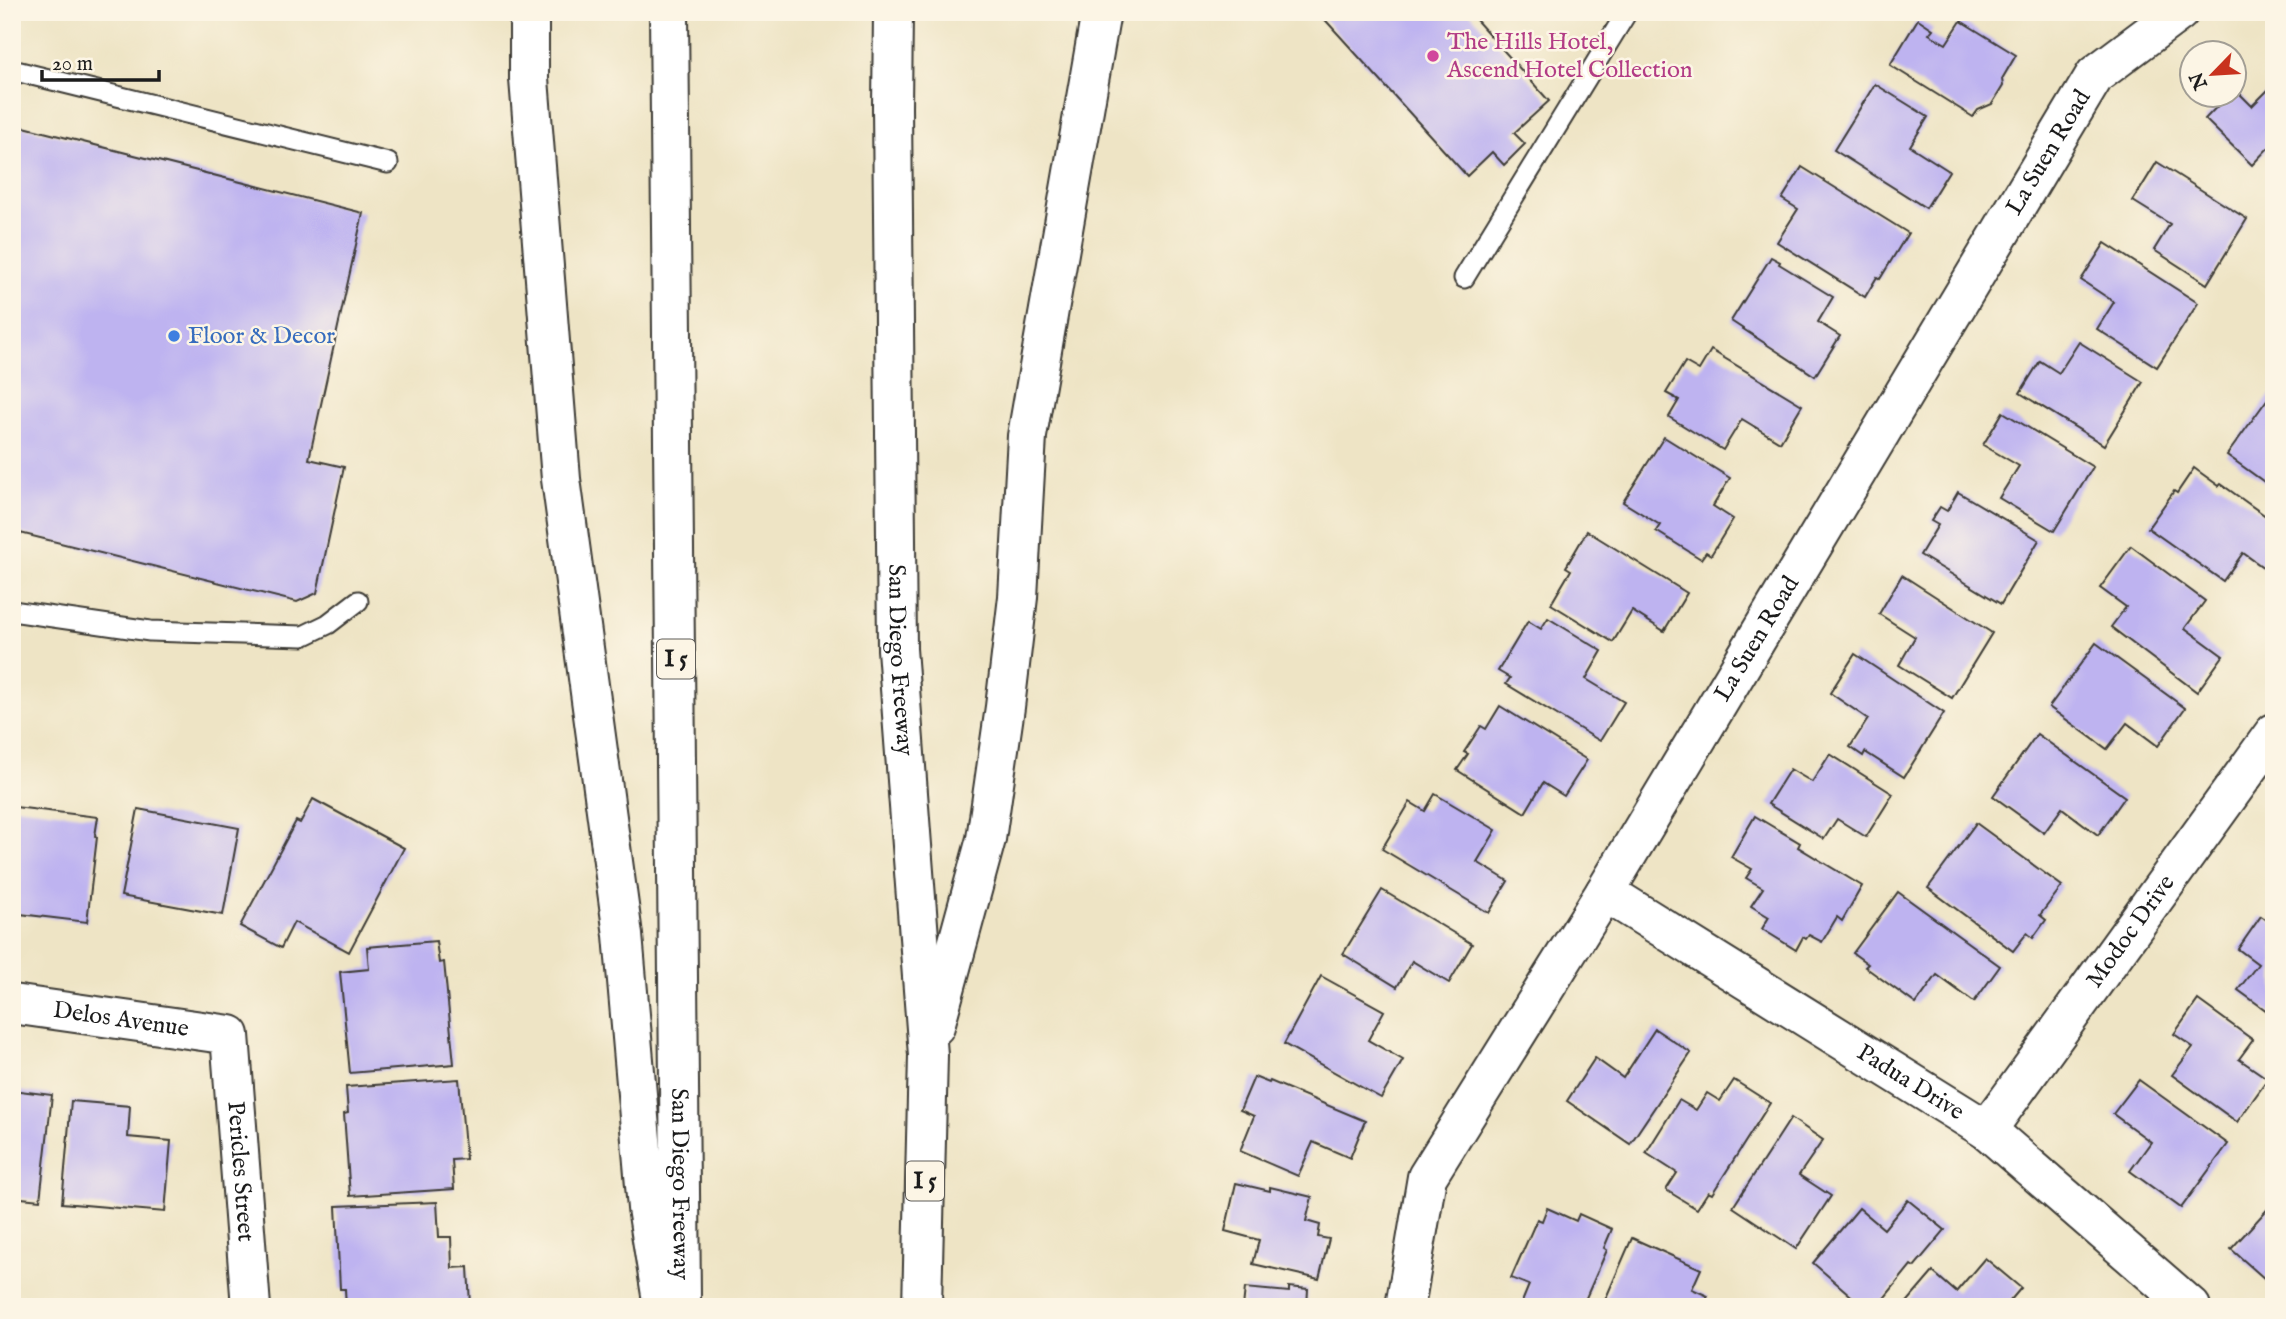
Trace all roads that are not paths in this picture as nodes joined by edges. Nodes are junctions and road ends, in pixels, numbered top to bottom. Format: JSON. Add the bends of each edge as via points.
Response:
{"nodes":[{"id":1,"x":528,"y":12,"type":"edge"},
{"id":2,"x":669,"y":12,"type":"edge"},
{"id":3,"x":893,"y":12,"type":"edge"},
{"id":4,"x":1101,"y":12,"type":"edge"},
{"id":5,"x":1628,"y":12,"type":"edge"},
{"id":6,"x":2179,"y":12,"type":"edge"},
{"id":7,"x":12,"y":70,"type":"edge"},
{"id":8,"x":388,"y":163,"type":"dead end"},
{"id":9,"x":1464,"y":278,"type":"dead end"},
{"id":10,"x":358,"y":601,"type":"dead end"},
{"id":11,"x":12,"y":611,"type":"edge"},
{"id":12,"x":2274,"y":733,"type":"edge"},
{"id":13,"x":1605,"y":892,"type":"junction"},
{"id":14,"x":12,"y":1004,"type":"edge"},
{"id":15,"x":230,"y":1035,"type":"joint"},
{"id":16,"x":928,"y":1055,"type":"junction"},
{"id":17,"x":1987,"y":1130,"type":"junction"},
{"id":18,"x":250,"y":1307,"type":"edge"},
{"id":19,"x":663,"y":1307,"type":"edge"},
{"id":20,"x":681,"y":1307,"type":"edge"},
{"id":21,"x":922,"y":1307,"type":"edge"},
{"id":22,"x":1405,"y":1307,"type":"edge"},
{"id":23,"x":2191,"y":1307,"type":"edge"}],
"edges":[{"from":1,"to":19,"type":"main road","via":[[529,79],[561,479],[623,935],[647,1208]]},
{"from":2,"to":20,"type":"main road","name":"San Diego Freeway","number":"I 5"},
{"from":3,"to":16,"type":"main road","name":"San Diego Freeway","number":"I 5","via":[[897,649]]},
{"from":4,"to":16,"type":"main road","via":[[1027,436],[1018,597],[986,839]]},
{"from":5,"to":9,"type":"lane"},
{"from":6,"to":13,"type":"main road","name":"La Suen Road","via":[[2095,75]]},
{"from":7,"to":8,"type":"lane"},
{"from":10,"to":11,"type":"lane","via":[[303,636],[150,631]]},
{"from":12,"to":17,"type":"main road","name":"Modoc Drive"},
{"from":13,"to":17,"type":"main road","name":"Padua Drive"},
{"from":13,"to":22,"type":"main road","name":"La Suen Road","via":[[1427,1177]]},
{"from":14,"to":15,"type":"main road","name":"Delos Avenue"},
{"from":15,"to":18,"type":"main road","name":"Pericles Street"},
{"from":16,"to":21,"type":"main road","name":"San Diego Freeway","number":"I 5"},
{"from":17,"to":23,"type":"main road","name":"Padua Drive"}]}
